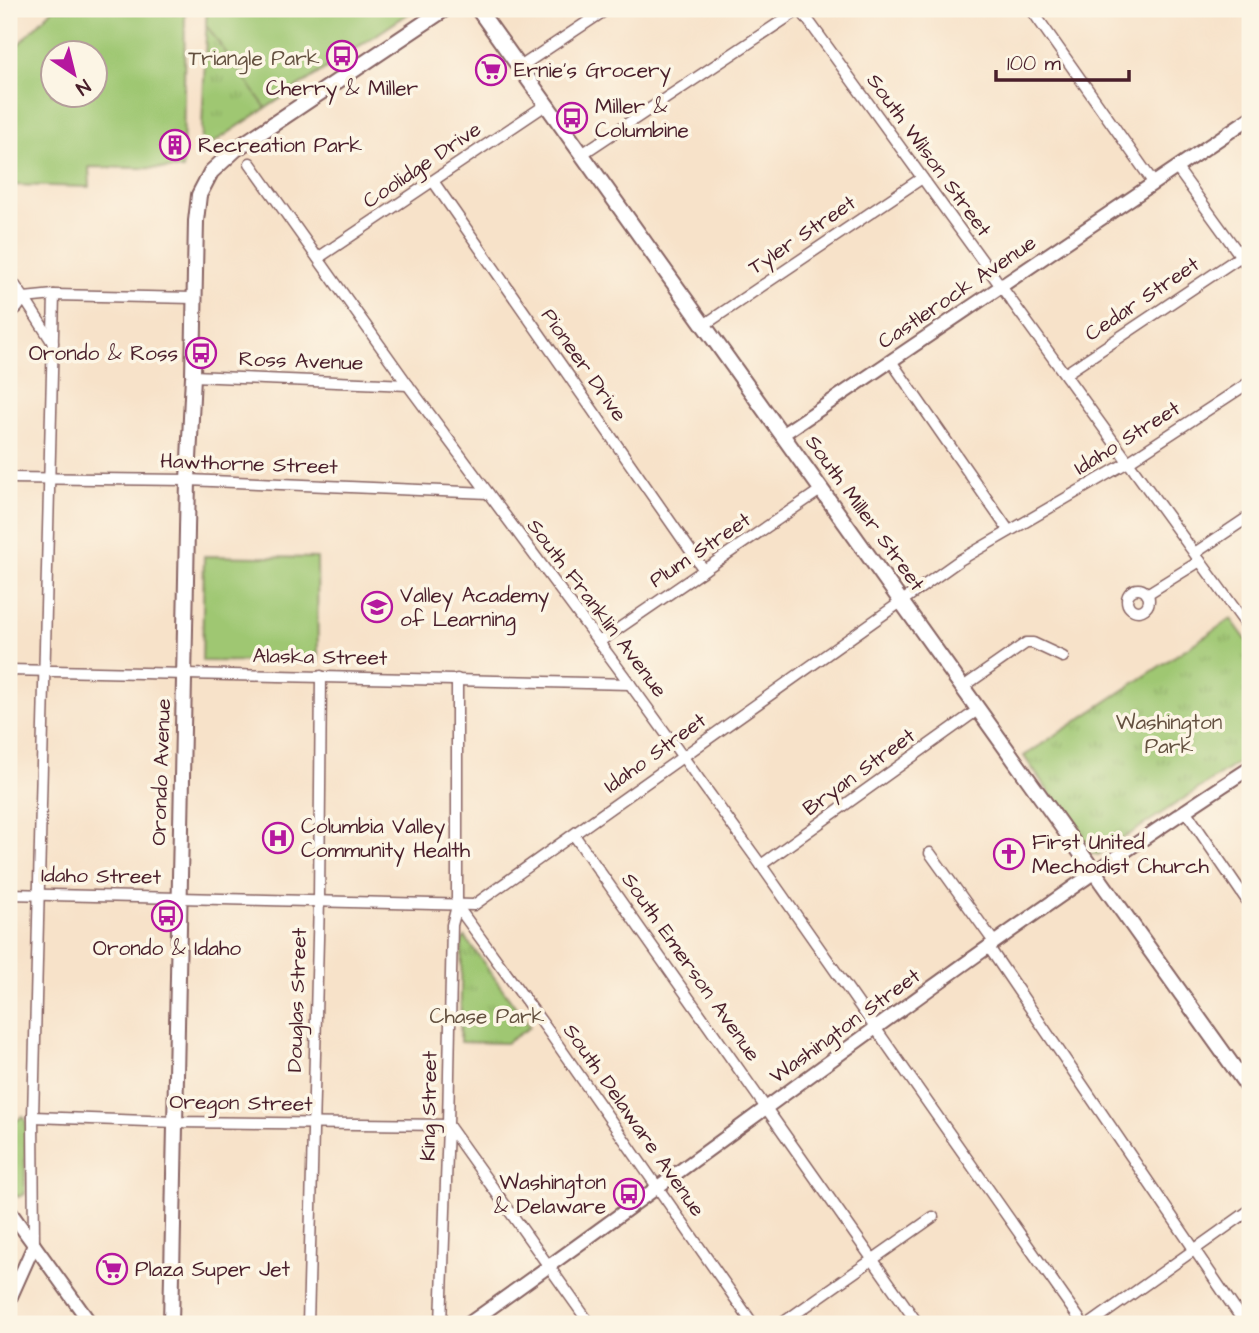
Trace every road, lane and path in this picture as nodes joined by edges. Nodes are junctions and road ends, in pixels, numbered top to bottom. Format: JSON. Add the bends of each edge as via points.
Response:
{"nodes":[{"id":1,"x":435,"y":9,"type":"edge"},
{"id":2,"x":445,"y":9,"type":"edge"},
{"id":3,"x":478,"y":9,"type":"edge"},
{"id":4,"x":607,"y":9,"type":"edge"},
{"id":5,"x":800,"y":9,"type":"edge"},
{"id":6,"x":1031,"y":9,"type":"edge"},
{"id":7,"x":426,"y":22,"type":"junction"},
{"id":8,"x":520,"y":67,"type":"junction"},
{"id":9,"x":547,"y":104,"type":"junction"},
{"id":10,"x":1250,"y":118,"type":"edge"},
{"id":11,"x":582,"y":153,"type":"junction"},
{"id":12,"x":250,"y":163,"type":"dead end"},
{"id":13,"x":1176,"y":167,"type":"junction"},
{"id":14,"x":922,"y":178,"type":"junction"},
{"id":15,"x":433,"y":181,"type":"junction"},
{"id":16,"x":1153,"y":182,"type":"junction"},
{"id":17,"x":1241,"y":256,"type":"junction"},
{"id":18,"x":318,"y":258,"type":"junction"},
{"id":19,"x":1250,"y":269,"type":"edge"},
{"id":20,"x":9,"y":277,"type":"edge"},
{"id":21,"x":1001,"y":286,"type":"junction"},
{"id":22,"x":54,"y":295,"type":"junction"},
{"id":23,"x":24,"y":298,"type":"junction"},
{"id":24,"x":193,"y":298,"type":"junction"},
{"id":25,"x":9,"y":314,"type":"edge"},
{"id":26,"x":704,"y":325,"type":"junction"},
{"id":27,"x":54,"y":344,"type":"junction"},
{"id":28,"x":891,"y":361,"type":"junction"},
{"id":29,"x":1065,"y":374,"type":"junction"},
{"id":30,"x":193,"y":376,"type":"junction"},
{"id":31,"x":1250,"y":382,"type":"edge"},
{"id":32,"x":408,"y":385,"type":"junction"},
{"id":33,"x":783,"y":434,"type":"junction"},
{"id":34,"x":1128,"y":461,"type":"junction"},
{"id":35,"x":9,"y":478,"type":"edge"},
{"id":36,"x":50,"y":478,"type":"junction"},
{"id":37,"x":188,"y":481,"type":"junction"},
{"id":38,"x":822,"y":489,"type":"junction"},
{"id":39,"x":488,"y":493,"type":"junction"},
{"id":40,"x":1250,"y":516,"type":"edge"},
{"id":41,"x":1009,"y":531,"type":"junction"},
{"id":42,"x":1197,"y":557,"type":"junction"},
{"id":43,"x":704,"y":570,"type":"junction"},
{"id":44,"x":1147,"y":594,"type":"dead end"},
{"id":45,"x":901,"y":600,"type":"junction"},
{"id":46,"x":1246,"y":617,"type":"edge"},
{"id":47,"x":1250,"y":629,"type":"edge"},
{"id":48,"x":599,"y":642,"type":"junction"},
{"id":49,"x":1063,"y":657,"type":"dead end"},
{"id":50,"x":9,"y":670,"type":"edge"},
{"id":51,"x":46,"y":671,"type":"junction"},
{"id":52,"x":185,"y":674,"type":"junction"},
{"id":53,"x":321,"y":676,"type":"junction"},
{"id":54,"x":457,"y":679,"type":"junction"},
{"id":55,"x":630,"y":684,"type":"junction"},
{"id":56,"x":963,"y":687,"type":"junction"},
{"id":57,"x":979,"y":709,"type":"junction"},
{"id":58,"x":682,"y":756,"type":"junction"},
{"id":59,"x":1250,"y":768,"type":"edge"},
{"id":60,"x":1185,"y":810,"type":"junction"},
{"id":61,"x":574,"y":835,"type":"junction"},
{"id":62,"x":930,"y":853,"type":"dead end"},
{"id":63,"x":761,"y":866,"type":"junction"},
{"id":64,"x":1095,"y":870,"type":"junction"},
{"id":65,"x":9,"y":894,"type":"edge"},
{"id":66,"x":40,"y":894,"type":"junction"},
{"id":67,"x":178,"y":897,"type":"junction"},
{"id":68,"x":319,"y":900,"type":"junction"},
{"id":69,"x":1250,"y":905,"type":"edge"},
{"id":70,"x":457,"y":906,"type":"junction"},
{"id":71,"x":991,"y":944,"type":"junction"},
{"id":72,"x":876,"y":1028,"type":"junction"},
{"id":73,"x":1250,"y":1090,"type":"edge"},
{"id":74,"x":766,"y":1107,"type":"junction"},
{"id":75,"x":33,"y":1117,"type":"junction"},
{"id":76,"x":176,"y":1122,"type":"junction"},
{"id":77,"x":313,"y":1124,"type":"junction"},
{"id":78,"x":449,"y":1125,"type":"junction"},
{"id":79,"x":657,"y":1188,"type":"junction"},
{"id":80,"x":9,"y":1210,"type":"edge"},
{"id":81,"x":1250,"y":1210,"type":"edge"},
{"id":82,"x":933,"y":1217,"type":"dead end"},
{"id":83,"x":34,"y":1245,"type":"junction"},
{"id":84,"x":1194,"y":1250,"type":"junction"},
{"id":85,"x":872,"y":1259,"type":"junction"},
{"id":86,"x":549,"y":1266,"type":"junction"},
{"id":87,"x":9,"y":1301,"type":"edge"},
{"id":88,"x":90,"y":1324,"type":"edge"},
{"id":89,"x":170,"y":1324,"type":"edge"},
{"id":90,"x":308,"y":1324,"type":"edge"},
{"id":91,"x":441,"y":1324,"type":"edge"},
{"id":92,"x":468,"y":1324,"type":"edge"},
{"id":93,"x":590,"y":1324,"type":"edge"},
{"id":94,"x":753,"y":1324,"type":"edge"},
{"id":95,"x":781,"y":1324,"type":"edge"},
{"id":96,"x":918,"y":1324,"type":"edge"},
{"id":97,"x":1083,"y":1324,"type":"edge"},
{"id":98,"x":1090,"y":1324,"type":"edge"},
{"id":99,"x":1245,"y":1324,"type":"edge"}],
"edges":[{"from":1,"to":7,"type":"main road"},
{"from":2,"to":7,"type":"main road","name":"Orondo Avenue"},
{"from":3,"to":8,"type":"main road","name":"South Miller Street"},
{"from":4,"to":8,"type":"street"},
{"from":5,"to":11,"type":"street"},
{"from":5,"to":14,"type":"street","name":"South Wilson Street"},
{"from":6,"to":16,"type":"street"},
{"from":7,"to":24,"type":"main road","name":"Orondo Avenue","via":[[236,149],[211,172],[199,195],[195,221]]},
{"from":8,"to":9,"type":"main road","name":"South Miller Street"},
{"from":9,"to":11,"type":"main road","name":"South Miller Street"},
{"from":9,"to":15,"type":"street","name":"Coolidge Drive"},
{"from":10,"to":13,"type":"street"},
{"from":11,"to":26,"type":"main road","name":"South Miller Street"},
{"from":12,"to":18,"type":"street","name":"South Franklin Avenue"},
{"from":13,"to":16,"type":"street","name":"Castlerock Avenue"},
{"from":13,"to":17,"type":"street"},
{"from":14,"to":21,"type":"street","name":"South Wilson Street"},
{"from":14,"to":26,"type":"street","name":"Tyler Street"},
{"from":15,"to":18,"type":"street","name":"Coolidge Drive"},
{"from":15,"to":43,"type":"street","name":"Pioneer Drive"},
{"from":16,"to":21,"type":"street","name":"Castlerock Avenue"},
{"from":17,"to":19,"type":"street"},
{"from":17,"to":29,"type":"street","name":"Cedar Street"},
{"from":18,"to":32,"type":"street","name":"South Franklin Avenue"},
{"from":20,"to":23,"type":"street"},
{"from":21,"to":28,"type":"street","name":"Castlerock Avenue"},
{"from":21,"to":29,"type":"street","name":"South Wilson Street"},
{"from":22,"to":23,"type":"street"},
{"from":22,"to":24,"type":"street"},
{"from":22,"to":27,"type":"street"},
{"from":23,"to":25,"type":"street"},
{"from":23,"to":27,"type":"street"},
{"from":24,"to":30,"type":"main road","name":"Orondo Avenue"},
{"from":26,"to":33,"type":"main road","name":"South Miller Street"},
{"from":27,"to":36,"type":"street"},
{"from":28,"to":33,"type":"street","name":"Castlerock Avenue"},
{"from":28,"to":41,"type":"street"},
{"from":29,"to":34,"type":"street","name":"South Wilson Street"},
{"from":30,"to":32,"type":"street","name":"Ross Avenue"},
{"from":30,"to":37,"type":"main road","name":"Orondo Avenue"},
{"from":31,"to":34,"type":"street","name":"Idaho Street"},
{"from":32,"to":39,"type":"street","name":"South Franklin Avenue"},
{"from":33,"to":38,"type":"main road","name":"South Miller Street"},
{"from":34,"to":41,"type":"street","name":"Idaho Street"},
{"from":34,"to":42,"type":"street","name":"South Wilson Street"},
{"from":35,"to":36,"type":"street","name":"Hawthorne Street"},
{"from":36,"to":37,"type":"street","name":"Hawthorne Street"},
{"from":36,"to":51,"type":"street"},
{"from":37,"to":39,"type":"street","name":"Hawthorne Street"},
{"from":37,"to":52,"type":"main road","name":"Orondo Avenue"},
{"from":38,"to":43,"type":"street","name":"Plum Street"},
{"from":38,"to":45,"type":"main road","name":"South Miller Street"},
{"from":39,"to":48,"type":"street","name":"South Franklin Avenue"},
{"from":40,"to":42,"type":"street"},
{"from":41,"to":45,"type":"street","name":"Idaho Street"},
{"from":42,"to":44,"type":"street"},
{"from":42,"to":46,"type":"street","name":"South Wilson Street"},
{"from":43,"to":48,"type":"street","name":"Plum Street"},
{"from":45,"to":56,"type":"main road","name":"South Miller Street"},
{"from":45,"to":58,"type":"street","name":"Idaho Street"},
{"from":46,"to":47,"type":"street","name":"South Wilson Street"},
{"from":48,"to":55,"type":"street","name":"South Franklin Avenue"},
{"from":49,"to":56,"type":"street","via":[[1026,643]]},
{"from":50,"to":51,"type":"street","name":"Alaska Street"},
{"from":51,"to":52,"type":"street","name":"Alaska Street"},
{"from":51,"to":66,"type":"street"},
{"from":52,"to":53,"type":"street","name":"Alaska Street"},
{"from":52,"to":67,"type":"main road","name":"Orondo Avenue"},
{"from":53,"to":54,"type":"street","name":"Alaska Street"},
{"from":53,"to":68,"type":"street","name":"Douglas Street"},
{"from":54,"to":55,"type":"street","name":"Alaska Street"},
{"from":54,"to":70,"type":"street","name":"King Street"},
{"from":55,"to":58,"type":"street","name":"South Franklin Avenue"},
{"from":56,"to":57,"type":"main road","name":"South Miller Street"},
{"from":57,"to":63,"type":"street","name":"Bryan Street"},
{"from":57,"to":64,"type":"main road","name":"South Miller Street"},
{"from":58,"to":61,"type":"street","name":"Idaho Street"},
{"from":58,"to":63,"type":"street","name":"South Franklin Avenue"},
{"from":59,"to":60,"type":"street","name":"Washington Street"},
{"from":60,"to":64,"type":"street","name":"Washington Street"},
{"from":60,"to":69,"type":"street"},
{"from":61,"to":70,"type":"street","name":"Idaho Street","via":[[474,905]]},
{"from":61,"to":74,"type":"street","name":"South Emerson Avenue"},
{"from":62,"to":71,"type":"street"},
{"from":63,"to":72,"type":"street","name":"South Franklin Avenue"},
{"from":64,"to":71,"type":"street","name":"Washington Street"},
{"from":64,"to":73,"type":"main road","name":"South Miller Street"},
{"from":65,"to":66,"type":"street","name":"Idaho Street"},
{"from":66,"to":67,"type":"street","name":"Idaho Street"},
{"from":66,"to":75,"type":"street"},
{"from":67,"to":68,"type":"street","name":"Idaho Street"},
{"from":67,"to":76,"type":"main road","name":"Orondo Avenue"},
{"from":68,"to":70,"type":"street","name":"Idaho Street"},
{"from":68,"to":77,"type":"street","name":"Douglas Street"},
{"from":70,"to":78,"type":"street","name":"King Street","via":[[452,925]]},
{"from":70,"to":79,"type":"street","name":"South Delaware Avenue"},
{"from":71,"to":72,"type":"street","name":"Washington Street"},
{"from":71,"to":84,"type":"street"},
{"from":72,"to":74,"type":"street","name":"Washington Street"},
{"from":72,"to":97,"type":"street","name":"South Franklin Avenue"},
{"from":74,"to":79,"type":"street","name":"Washington Street"},
{"from":74,"to":85,"type":"street","name":"South Emerson Avenue"},
{"from":75,"to":76,"type":"street","name":"Oregon Street"},
{"from":75,"to":83,"type":"street"},
{"from":76,"to":77,"type":"street","name":"Oregon Street"},
{"from":76,"to":89,"type":"main road","name":"Orondo Avenue"},
{"from":77,"to":78,"type":"street","name":"Oregon Street"},
{"from":77,"to":90,"type":"street","name":"Douglas Street"},
{"from":78,"to":86,"type":"street"},
{"from":78,"to":91,"type":"street","name":"King Street"},
{"from":79,"to":86,"type":"street","name":"Washington Street"},
{"from":79,"to":94,"type":"street","name":"South Delaware Avenue"},
{"from":80,"to":83,"type":"street"},
{"from":81,"to":84,"type":"street"},
{"from":82,"to":85,"type":"street"},
{"from":83,"to":87,"type":"street"},
{"from":83,"to":88,"type":"street"},
{"from":84,"to":98,"type":"street"},
{"from":84,"to":99,"type":"street"},
{"from":85,"to":95,"type":"street"},
{"from":85,"to":96,"type":"street","name":"South Emerson Avenue"},
{"from":86,"to":92,"type":"street","name":"Washington Street"},
{"from":86,"to":93,"type":"street"}]}
